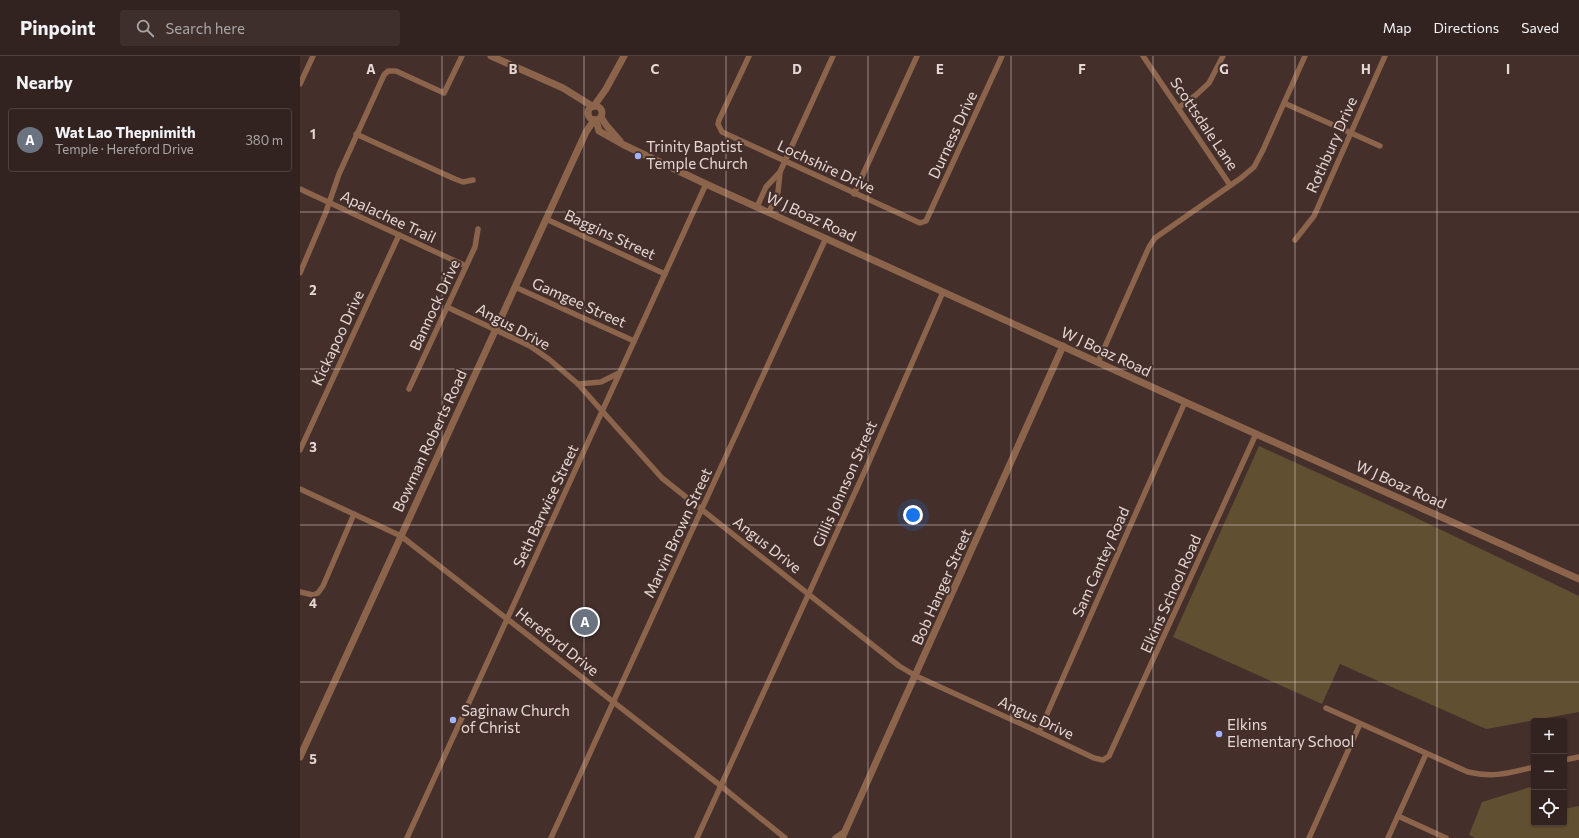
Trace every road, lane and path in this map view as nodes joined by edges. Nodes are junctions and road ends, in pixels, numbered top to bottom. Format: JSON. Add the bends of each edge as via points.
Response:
{"nodes":[{"id":1,"x":313,"y":56,"type":"edge"},
{"id":2,"x":462,"y":56,"type":"edge"},
{"id":3,"x":490,"y":56,"type":"edge"},
{"id":4,"x":624,"y":56,"type":"edge"},
{"id":5,"x":749,"y":56,"type":"edge"},
{"id":6,"x":833,"y":56,"type":"edge"},
{"id":7,"x":917,"y":56,"type":"edge"},
{"id":8,"x":1002,"y":56,"type":"edge"},
{"id":9,"x":1143,"y":56,"type":"edge"},
{"id":10,"x":1223,"y":56,"type":"edge"},
{"id":11,"x":1305,"y":56,"type":"edge"},
{"id":12,"x":1385,"y":56,"type":"edge"},
{"id":13,"x":300,"y":84,"type":"edge"},
{"id":14,"x":1284,"y":103,"type":"junction"},
{"id":15,"x":1178,"y":108,"type":"junction"},
{"id":16,"x":594,"y":113,"type":"junction"},
{"id":17,"x":1350,"y":132,"type":"junction"},
{"id":18,"x":356,"y":134,"type":"junction"},
{"id":19,"x":1380,"y":146,"type":"dead end"},
{"id":20,"x":785,"y":162,"type":"junction"},
{"id":21,"x":780,"y":172,"type":"junction"},
{"id":22,"x":473,"y":180,"type":"dead end"},
{"id":23,"x":706,"y":184,"type":"junction"},
{"id":24,"x":1230,"y":185,"type":"junction"},
{"id":25,"x":300,"y":189,"type":"edge"},
{"id":26,"x":854,"y":194,"type":"junction"},
{"id":27,"x":329,"y":203,"type":"junction"},
{"id":28,"x":757,"y":207,"type":"junction"},
{"id":29,"x":769,"y":212,"type":"junction"},
{"id":30,"x":546,"y":219,"type":"junction"},
{"id":31,"x":924,"y":223,"type":"joint"},
{"id":32,"x":478,"y":230,"type":"dead end"},
{"id":33,"x":399,"y":235,"type":"junction"},
{"id":34,"x":826,"y":238,"type":"junction"},
{"id":35,"x":1295,"y":240,"type":"dead end"},
{"id":36,"x":466,"y":266,"type":"junction"},
{"id":37,"x":300,"y":273,"type":"edge"},
{"id":38,"x":665,"y":274,"type":"junction"},
{"id":39,"x":515,"y":287,"type":"junction"},
{"id":40,"x":943,"y":292,"type":"junction"},
{"id":41,"x":447,"y":306,"type":"junction"},
{"id":42,"x":496,"y":329,"type":"junction"},
{"id":43,"x":634,"y":341,"type":"junction"},
{"id":44,"x":1063,"y":346,"type":"junction"},
{"id":45,"x":1098,"y":362,"type":"junction"},
{"id":46,"x":620,"y":373,"type":"junction"},
{"id":47,"x":578,"y":384,"type":"junction"},
{"id":48,"x":409,"y":389,"type":"dead end"},
{"id":49,"x":1185,"y":402,"type":"junction"},
{"id":50,"x":602,"y":411,"type":"junction"},
{"id":51,"x":1256,"y":434,"type":"junction"},
{"id":52,"x":300,"y":450,"type":"edge"},
{"id":53,"x":300,"y":489,"type":"edge"},
{"id":54,"x":701,"y":510,"type":"junction"},
{"id":55,"x":354,"y":514,"type":"junction"},
{"id":56,"x":401,"y":536,"type":"junction"},
{"id":57,"x":1579,"y":579,"type":"edge"},
{"id":58,"x":300,"y":592,"type":"edge"},
{"id":59,"x":809,"y":593,"type":"junction"},
{"id":60,"x":507,"y":619,"type":"junction"},
{"id":61,"x":916,"y":676,"type":"junction"},
{"id":62,"x":614,"y":702,"type":"junction"},
{"id":63,"x":1326,"y":708,"type":"dead end"},
{"id":64,"x":1360,"y":724,"type":"junction"},
{"id":65,"x":1039,"y":732,"type":"junction"},
{"id":66,"x":1426,"y":754,"type":"junction"},
{"id":67,"x":300,"y":757,"type":"edge"},
{"id":68,"x":1579,"y":757,"type":"edge"},
{"id":69,"x":1567,"y":759,"type":"edge"},
{"id":70,"x":1103,"y":760,"type":"joint"},
{"id":71,"x":1531,"y":768,"type":"edge"},
{"id":72,"x":721,"y":786,"type":"junction"},
{"id":73,"x":1398,"y":816,"type":"junction"},
{"id":74,"x":846,"y":830,"type":"junction"},
{"id":75,"x":407,"y":838,"type":"edge"},
{"id":76,"x":551,"y":838,"type":"edge"},
{"id":77,"x":697,"y":838,"type":"edge"},
{"id":78,"x":785,"y":838,"type":"edge"},
{"id":79,"x":835,"y":838,"type":"edge"},
{"id":80,"x":842,"y":838,"type":"edge"},
{"id":81,"x":1309,"y":838,"type":"edge"},
{"id":82,"x":1388,"y":838,"type":"edge"},
{"id":83,"x":1446,"y":838,"type":"edge"}],
"edges":[{"from":1,"to":13,"type":"street"},
{"from":2,"to":18,"type":"street","via":[[444,93],[396,71],[388,71],[381,80]]},
{"from":3,"to":16,"type":"street","name":"W J Boaz Road","via":[[563,88],[580,99]]},
{"from":4,"to":16,"type":"street","name":"Bowman Roberts Road"},
{"from":5,"to":20,"type":"street","name":"Lochshire Drive","via":[[719,120],[719,129]]},
{"from":6,"to":20,"type":"street"},
{"from":7,"to":26,"type":"street"},
{"from":8,"to":31,"type":"street","name":"Durness Drive"},
{"from":9,"to":15,"type":"street","name":"Scottsdale Lane"},
{"from":10,"to":15,"type":"street","via":[[1209,83]]},
{"from":11,"to":14,"type":"street"},
{"from":12,"to":17,"type":"street","name":"Rothbury Drive"},
{"from":14,"to":17,"type":"street"},
{"from":14,"to":24,"type":"street","via":[[1254,167]]},
{"from":15,"to":24,"type":"street","name":"Scottsdale Lane"},
{"from":16,"to":23,"type":"street","name":"W J Boaz Road","via":[[624,145]]},
{"from":16,"to":30,"type":"street","name":"Bowman Roberts Road"},
{"from":17,"to":19,"type":"street"},
{"from":17,"to":35,"type":"street","name":"Rothbury Drive","via":[[1314,216]]},
{"from":18,"to":22,"type":"street","via":[[455,180]]},
{"from":18,"to":27,"type":"street"},
{"from":20,"to":21,"type":"street"},
{"from":20,"to":26,"type":"street","name":"Lochshire Drive"},
{"from":21,"to":28,"type":"street","via":[[766,187]]},
{"from":21,"to":29,"type":"street","via":[[778,192]]},
{"from":23,"to":28,"type":"street","name":"W J Boaz Road"},
{"from":23,"to":38,"type":"street","name":"Seth Barwise Street"},
{"from":24,"to":45,"type":"street","via":[[1155,238]]},
{"from":25,"to":27,"type":"street","name":"Apalachee Trail"},
{"from":26,"to":31,"type":"street","name":"Lochshire Drive","via":[[913,221]]},
{"from":27,"to":33,"type":"street","name":"Apalachee Trail"},
{"from":27,"to":37,"type":"street"},
{"from":28,"to":29,"type":"street","name":"W J Boaz Road"},
{"from":29,"to":34,"type":"street","name":"W J Boaz Road"},
{"from":30,"to":38,"type":"street","name":"Baggins Street"},
{"from":30,"to":39,"type":"street","name":"Bowman Roberts Road"},
{"from":32,"to":36,"type":"street","name":"Bannock Drive","via":[[475,248]]},
{"from":33,"to":36,"type":"street","name":"Apalachee Trail"},
{"from":33,"to":52,"type":"street","name":"Kickapoo Drive"},
{"from":34,"to":40,"type":"street","name":"W J Boaz Road"},
{"from":34,"to":54,"type":"street","name":"Marvin Brown Street"},
{"from":36,"to":41,"type":"street","name":"Bannock Drive"},
{"from":38,"to":43,"type":"street","name":"Seth Barwise Street"},
{"from":39,"to":42,"type":"street","name":"Bowman Roberts Road"},
{"from":39,"to":43,"type":"street","name":"Gamgee Street"},
{"from":40,"to":44,"type":"street","name":"W J Boaz Road"},
{"from":40,"to":59,"type":"street","name":"Gillis Johnson Street"},
{"from":41,"to":42,"type":"street","name":"Angus Drive"},
{"from":41,"to":48,"type":"street","name":"Bannock Drive"},
{"from":42,"to":47,"type":"street","name":"Angus Drive","via":[[530,346]]},
{"from":42,"to":56,"type":"street","name":"Bowman Roberts Road"},
{"from":43,"to":46,"type":"street","name":"Seth Barwise Street"},
{"from":44,"to":45,"type":"street","name":"W J Boaz Road"},
{"from":44,"to":61,"type":"street","name":"Bob Hanger Street"},
{"from":45,"to":49,"type":"street","name":"W J Boaz Road"},
{"from":46,"to":47,"type":"street","via":[[601,382]]},
{"from":46,"to":50,"type":"street","name":"Seth Barwise Street"},
{"from":47,"to":50,"type":"street","name":"Angus Drive"},
{"from":49,"to":51,"type":"street","name":"W J Boaz Road"},
{"from":49,"to":65,"type":"street","name":"Sam Cantey Road"},
{"from":50,"to":54,"type":"street","name":"Angus Drive","via":[[654,471]]},
{"from":50,"to":60,"type":"street","name":"Seth Barwise Street"},
{"from":51,"to":57,"type":"street","name":"W J Boaz Road"},
{"from":51,"to":70,"type":"street","name":"Elkins School Road","via":[[1110,756]]},
{"from":53,"to":55,"type":"street","name":"Hereford Drive"},
{"from":54,"to":59,"type":"street","name":"Angus Drive"},
{"from":54,"to":62,"type":"street","name":"Marvin Brown Street"},
{"from":55,"to":56,"type":"street","name":"Hereford Drive"},
{"from":55,"to":58,"type":"street","via":[[318,593],[313,595]]},
{"from":56,"to":60,"type":"street","name":"Hereford Drive"},
{"from":56,"to":67,"type":"street","name":"Bowman Roberts Road"},
{"from":59,"to":61,"type":"street","name":"Angus Drive"},
{"from":59,"to":72,"type":"street","name":"Gillis Johnson Street"},
{"from":60,"to":62,"type":"street","name":"Hereford Drive"},
{"from":60,"to":75,"type":"street","name":"Seth Barwise Street"},
{"from":61,"to":65,"type":"street","name":"Angus Drive"},
{"from":61,"to":74,"type":"street","name":"Bob Hanger Street"},
{"from":62,"to":72,"type":"street","name":"Hereford Drive"},
{"from":62,"to":76,"type":"street","name":"Marvin Brown Street"},
{"from":63,"to":64,"type":"street"},
{"from":64,"to":66,"type":"street"},
{"from":64,"to":81,"type":"street"},
{"from":65,"to":70,"type":"street","name":"Angus Drive","via":[[1085,755]]},
{"from":66,"to":71,"type":"street","via":[[1483,776]]},
{"from":66,"to":73,"type":"street"},
{"from":68,"to":69,"type":"street"},
{"from":72,"to":77,"type":"street","name":"Gillis Johnson Street"},
{"from":72,"to":78,"type":"street","name":"Hereford Drive"},
{"from":73,"to":82,"type":"street"},
{"from":73,"to":83,"type":"street"},
{"from":74,"to":79,"type":"street"},
{"from":74,"to":80,"type":"street","name":"Bob Hanger Street"}]}
